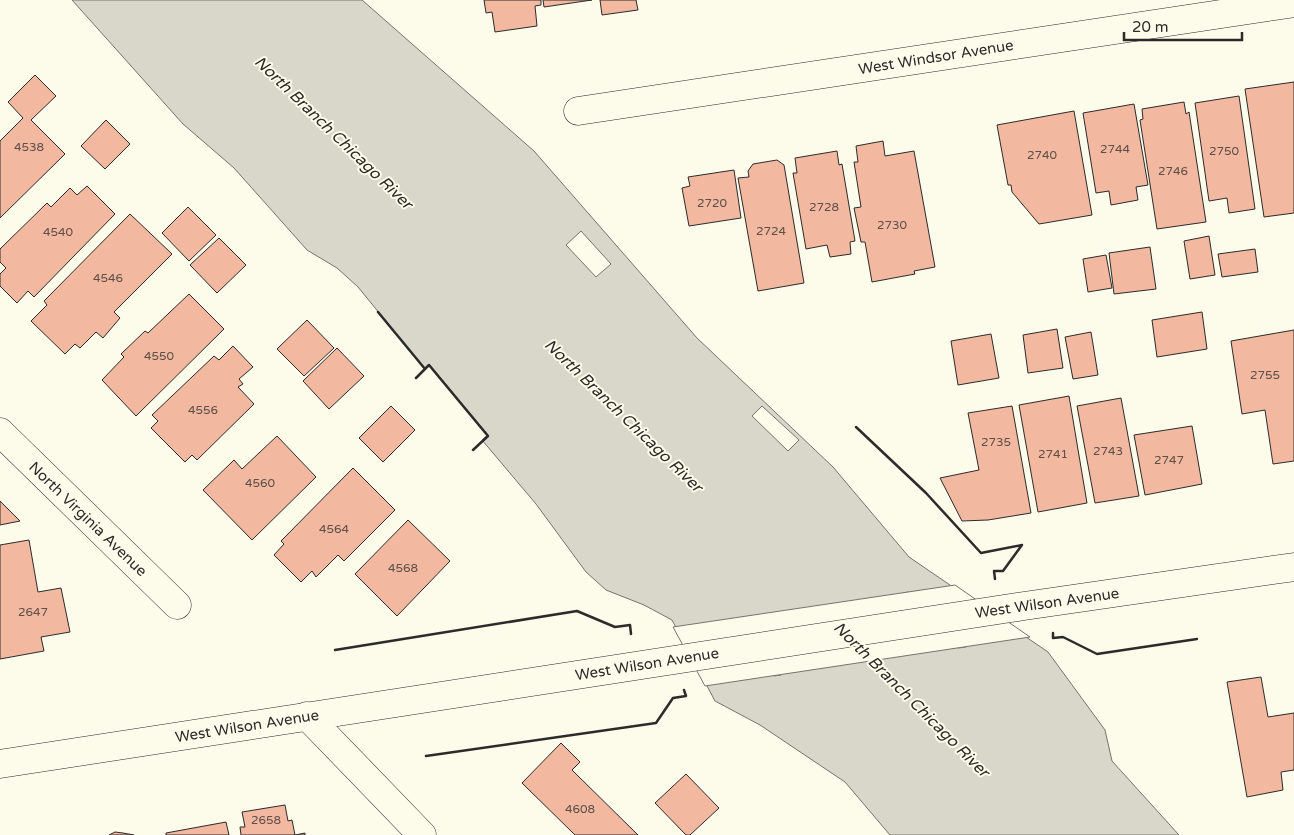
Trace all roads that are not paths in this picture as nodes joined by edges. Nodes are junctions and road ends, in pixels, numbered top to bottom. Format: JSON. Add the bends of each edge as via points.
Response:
{"nodes":[{"id":1,"x":1294,"y":3,"type":"edge"},
{"id":2,"x":578,"y":111,"type":"dead end"},
{"id":3,"x":0,"y":432,"type":"edge"},
{"id":4,"x":1294,"y":567,"type":"edge"},
{"id":5,"x":177,"y":605,"type":"dead end"},
{"id":6,"x":307,"y":716,"type":"junction"},
{"id":7,"x":0,"y":764,"type":"edge"},
{"id":8,"x":422,"y":835,"type":"edge"}],
"edges":[{"from":1,"to":2,"type":"street","name":"West Windsor Avenue"},
{"from":3,"to":5,"type":"street","name":"North Virginia Avenue"},
{"from":4,"to":6,"type":"street","name":"West Wilson Avenue"},
{"from":6,"to":7,"type":"street","name":"West Wilson Avenue"},
{"from":6,"to":8,"type":"street"}]}
